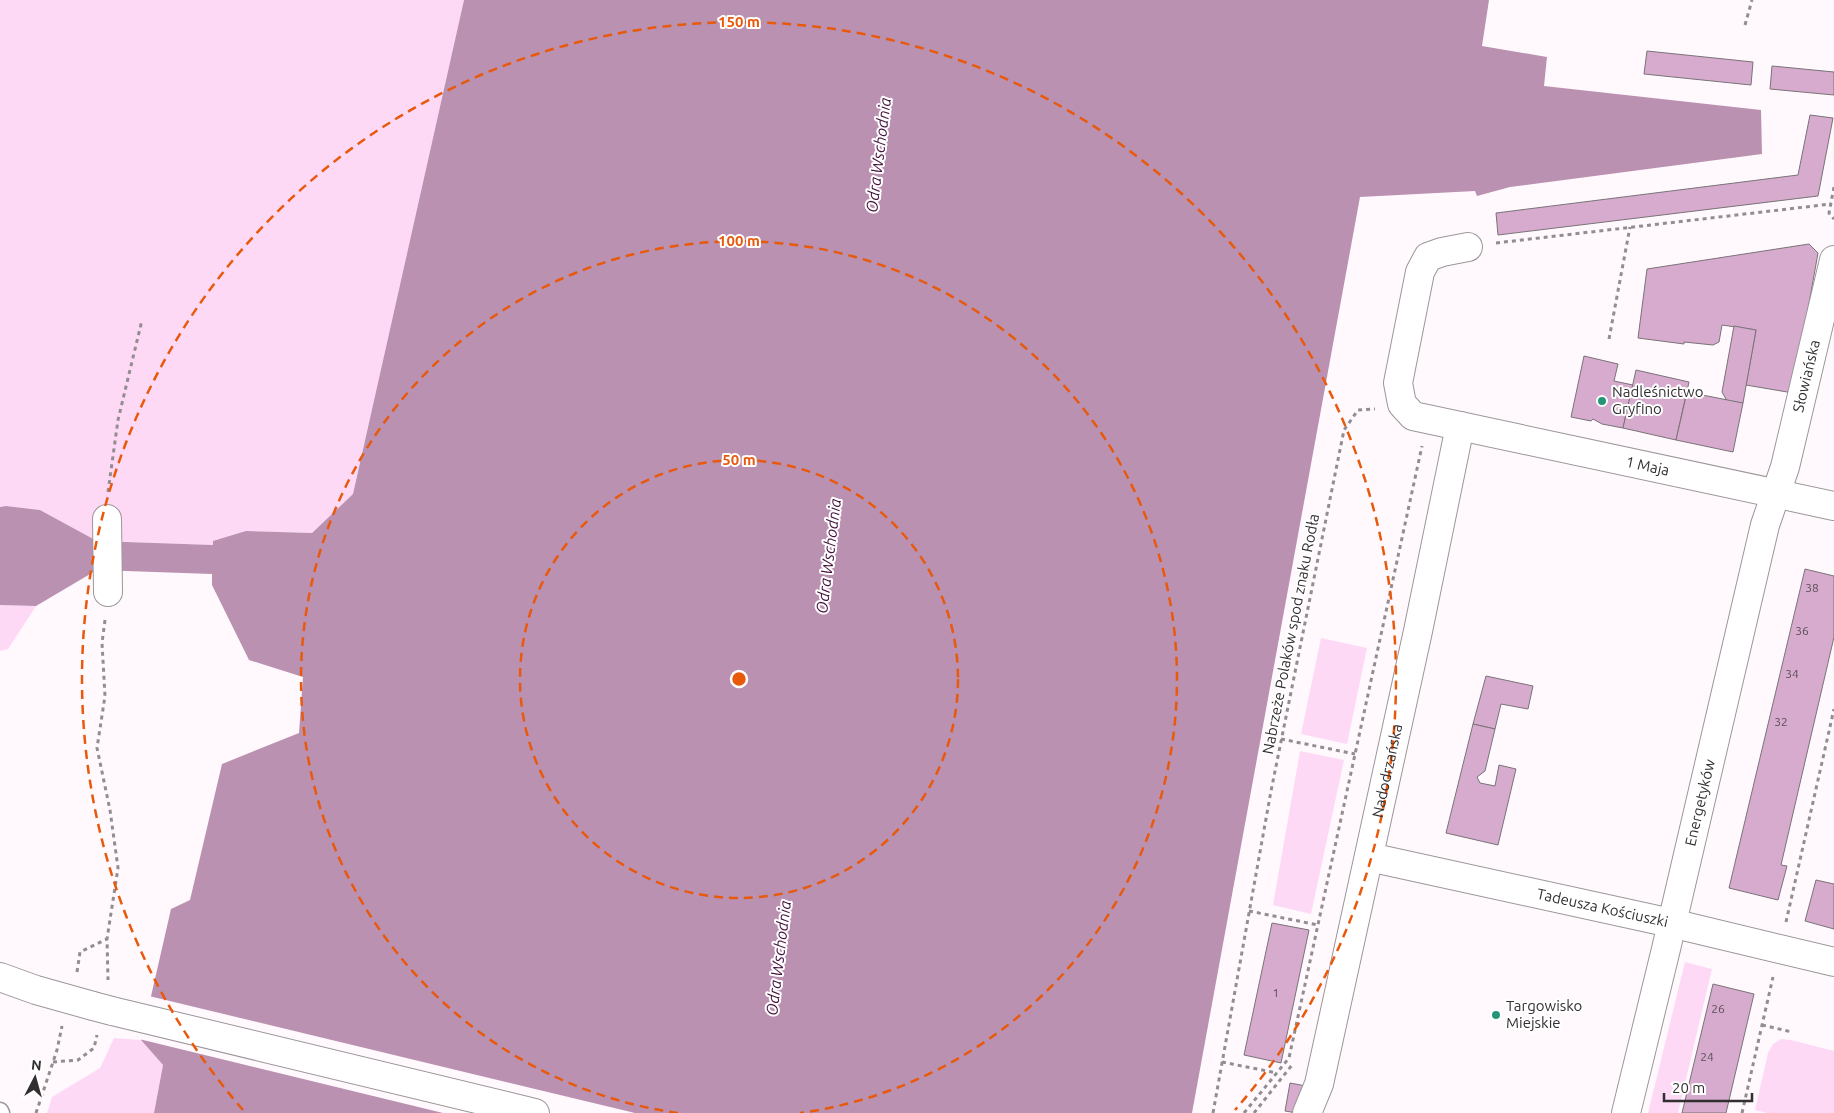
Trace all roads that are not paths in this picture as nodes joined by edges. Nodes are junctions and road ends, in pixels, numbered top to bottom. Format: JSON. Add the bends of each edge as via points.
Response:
{"nodes":[{"id":1,"x":1468,"y":246,"type":"road end"},
{"id":2,"x":1834,"y":260,"type":"edge"},
{"id":3,"x":1460,"y":426,"type":"junction"},
{"id":4,"x":1776,"y":493,"type":"junction"},
{"id":5,"x":1834,"y":506,"type":"edge"},
{"id":6,"x":107,"y":507,"type":"road end"},
{"id":7,"x":107,"y":604,"type":"road end"},
{"id":8,"x":1369,"y":857,"type":"junction"},
{"id":9,"x":1671,"y":923,"type":"junction"},
{"id":10,"x":1834,"y":962,"type":"edge"},
{"id":11,"x":0,"y":977,"type":"edge"},
{"id":12,"x":535,"y":1113,"type":"edge"},
{"id":13,"x":1307,"y":1113,"type":"edge"},
{"id":14,"x":1626,"y":1113,"type":"edge"}],
"edges":[{"from":1,"to":3,"type":"street","name":"1 Maja","via":[[1428,257],[1420,272],[1398,383],[1402,404],[1413,416]]},
{"from":2,"to":4,"type":"street","name":"Słowiańska"},
{"from":3,"to":4,"type":"street","name":"1 Maja"},
{"from":3,"to":8,"type":"street","name":"Nadodrzańska"},
{"from":4,"to":5,"type":"street","name":"1 Maja"},
{"from":4,"to":9,"type":"street","name":"Energetyków","via":[[1765,525]]},
{"from":6,"to":7,"type":"street"},
{"from":8,"to":9,"type":"street","name":"Tadeusza Kościuszki"},
{"from":8,"to":13,"type":"street","name":"Nadodrzańska","via":[[1320,1084]]},
{"from":9,"to":10,"type":"street","name":"Tadeusza Kościuszki"},
{"from":9,"to":14,"type":"street","name":"Energetyków"},
{"from":11,"to":12,"type":"street","bridge":true,"via":[[93,1006]]}]}
